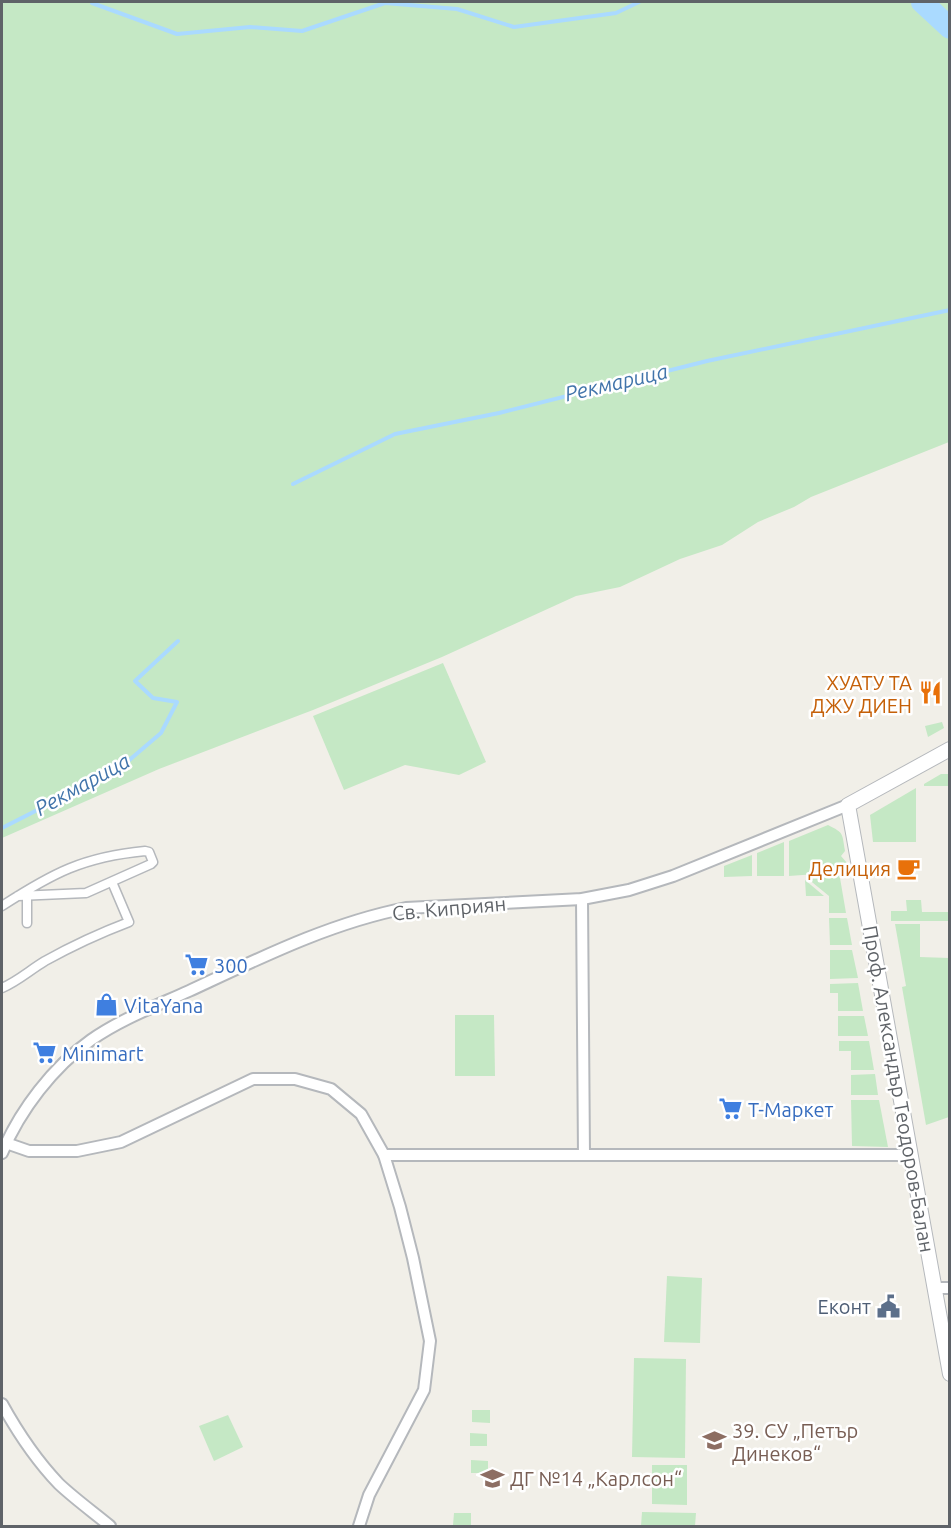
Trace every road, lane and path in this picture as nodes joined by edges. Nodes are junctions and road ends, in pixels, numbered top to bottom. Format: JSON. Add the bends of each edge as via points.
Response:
{"nodes":[{"id":1,"x":950,"y":749,"type":"edge"},
{"id":2,"x":848,"y":805,"type":"junction"},
{"id":3,"x":112,"y":882,"type":"junction"},
{"id":4,"x":23,"y":896,"type":"junction"},
{"id":5,"x":582,"y":899,"type":"junction"},
{"id":6,"x":2,"y":906,"type":"edge"},
{"id":7,"x":27,"y":923,"type":"dead end"},
{"id":8,"x":2,"y":988,"type":"edge"},
{"id":9,"x":4,"y":1148,"type":"edge"},
{"id":10,"x":384,"y":1155,"type":"junction"},
{"id":11,"x":584,"y":1155,"type":"junction"},
{"id":12,"x":910,"y":1155,"type":"junction"},
{"id":13,"x":934,"y":1288,"type":"junction"},
{"id":14,"x":950,"y":1288,"type":"edge"},
{"id":15,"x":950,"y":1374,"type":"edge"},
{"id":16,"x":2,"y":1404,"type":"edge"},
{"id":17,"x":110,"y":1527,"type":"edge"},
{"id":18,"x":359,"y":1527,"type":"edge"}],
"edges":[{"from":1,"to":2,"type":"street","name":"Св. Киприян"},
{"from":2,"to":5,"type":"street","name":"Св. Киприян","via":[[673,876],[629,891]]},
{"from":2,"to":12,"type":"street","name":"Проф. Александър Теодоров-Балан"},
{"from":3,"to":4,"type":"street","via":[[86,893]]},
{"from":3,"to":4,"type":"street","via":[[151,864],[149,852],[111,854],[85,861],[47,877]]},
{"from":3,"to":8,"type":"street","via":[[129,922],[74,946]]},
{"from":4,"to":6,"type":"street"},
{"from":4,"to":7,"type":"street"},
{"from":5,"to":9,"type":"street","name":"Св. Киприян","via":[[406,908],[305,939],[138,1014],[91,1040],[34,1097]]},
{"from":5,"to":11,"type":"street"},
{"from":9,"to":10,"type":"street","via":[[77,1151],[121,1142],[253,1079],[295,1079],[331,1089],[361,1114]]},
{"from":10,"to":11,"type":"street"},
{"from":10,"to":18,"type":"street","via":[[413,1258],[430,1341],[424,1390],[369,1495]]},
{"from":11,"to":12,"type":"street"},
{"from":12,"to":13,"type":"street","name":"Проф. Александър Теодоров-Балан"},
{"from":13,"to":14,"type":"street"},
{"from":13,"to":15,"type":"street","name":"Проф. Александър Теодоров-Балан"},
{"from":16,"to":17,"type":"street","via":[[45,1468]]}]}
